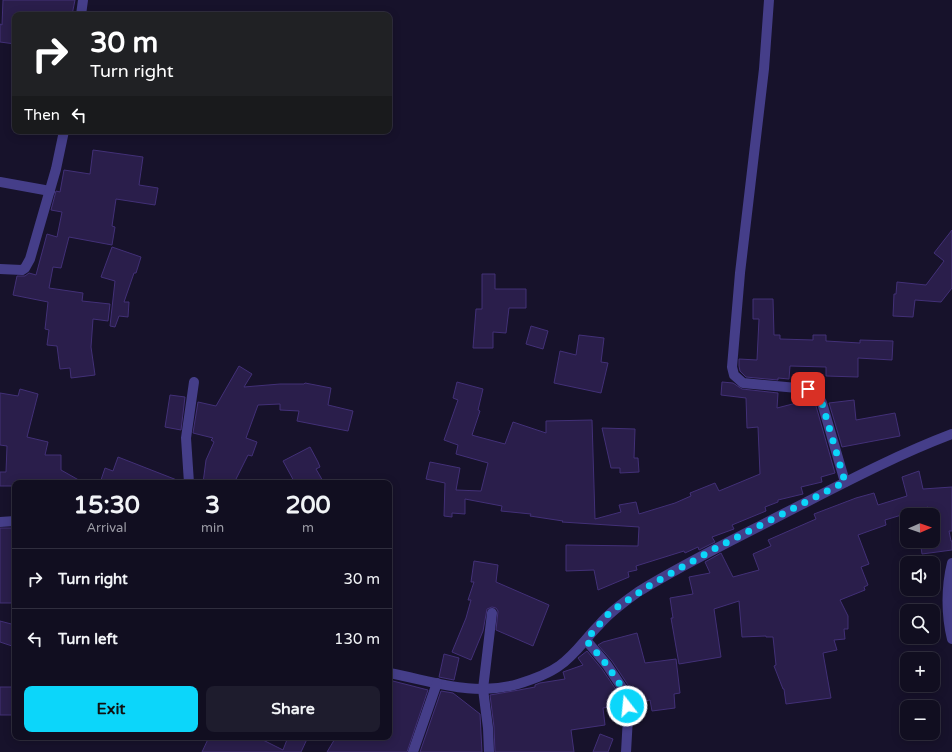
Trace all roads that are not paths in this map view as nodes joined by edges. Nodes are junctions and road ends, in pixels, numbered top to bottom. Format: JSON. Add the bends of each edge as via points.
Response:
{"nodes":[{"id":1,"x":83,"y":0,"type":"edge"},
{"id":2,"x":770,"y":0,"type":"edge"},
{"id":3,"x":81,"y":12,"type":"edge"},
{"id":4,"x":63,"y":134,"type":"edge"},
{"id":5,"x":0,"y":182,"type":"edge"},
{"id":6,"x":50,"y":191,"type":"junction"},
{"id":7,"x":0,"y":269,"type":"edge"},
{"id":8,"x":194,"y":382,"type":"dead end"},
{"id":9,"x":952,"y":434,"type":"edge"},
{"id":10,"x":189,"y":480,"type":"edge"},
{"id":11,"x":845,"y":482,"type":"junction"},
{"id":12,"x":12,"y":521,"type":"edge"},
{"id":13,"x":0,"y":522,"type":"edge"},
{"id":14,"x":952,"y":563,"type":"edge"},
{"id":15,"x":492,"y":613,"type":"dead end"},
{"id":16,"x":952,"y":639,"type":"edge"},
{"id":17,"x":586,"y":640,"type":"junction"},
{"id":18,"x":392,"y":674,"type":"edge"},
{"id":19,"x":437,"y":683,"type":"junction"},
{"id":20,"x":483,"y":689,"type":"junction"},
{"id":21,"x":413,"y":752,"type":"edge"},
{"id":22,"x":489,"y":752,"type":"edge"},
{"id":23,"x":626,"y":752,"type":"edge"}],
"edges":[{"from":1,"to":3,"type":"street"},
{"from":2,"to":11,"type":"street","via":[[732,367],[734,375],[743,383],[808,389],[817,394],[822,403]]},
{"from":4,"to":6,"type":"street"},
{"from":5,"to":6,"type":"street"},
{"from":6,"to":7,"type":"street","via":[[25,268]]},
{"from":8,"to":10,"type":"street","via":[[186,438]]},
{"from":9,"to":11,"type":"street","via":[[918,447]]},
{"from":11,"to":17,"type":"street","via":[[652,584],[610,612]]},
{"from":12,"to":13,"type":"street"},
{"from":14,"to":16,"type":"street","via":[[948,583]]},
{"from":15,"to":20,"type":"street"},
{"from":17,"to":20,"type":"street","via":[[564,662],[548,672],[518,684]]},
{"from":17,"to":23,"type":"street","via":[[627,695]]},
{"from":18,"to":19,"type":"street"},
{"from":19,"to":20,"type":"street","via":[[467,689]]},
{"from":19,"to":21,"type":"street"},
{"from":20,"to":22,"type":"street"}]}
